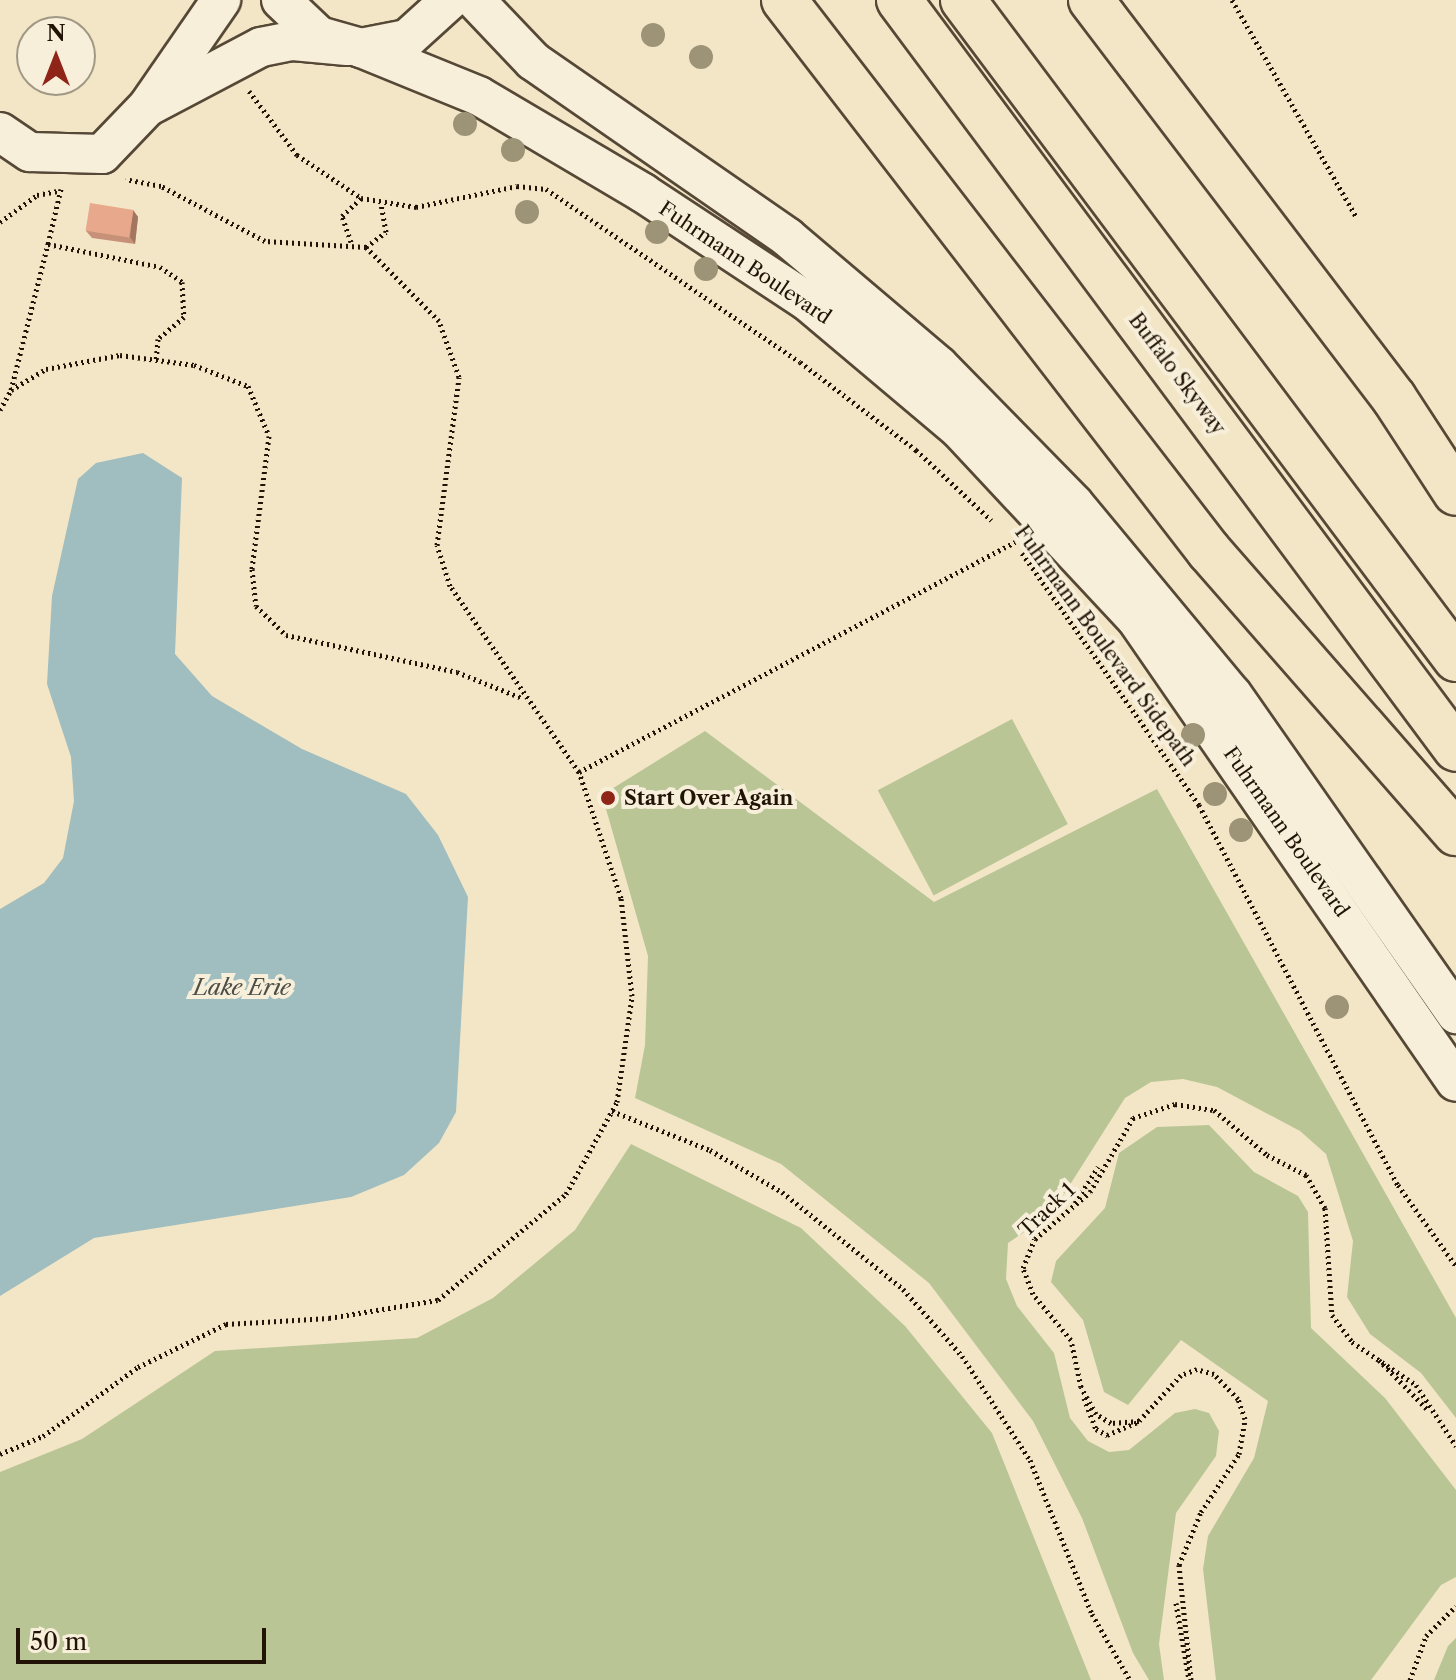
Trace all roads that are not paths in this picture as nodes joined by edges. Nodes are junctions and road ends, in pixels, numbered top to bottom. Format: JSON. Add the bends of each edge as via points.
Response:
{"nodes":[{"id":1,"x":221,"y":0,"type":"edge"},
{"id":2,"x":281,"y":0,"type":"edge"},
{"id":3,"x":450,"y":0,"type":"edge"},
{"id":4,"x":475,"y":0,"type":"edge"},
{"id":5,"x":784,"y":0,"type":"edge"},
{"id":6,"x":899,"y":0,"type":"edge"},
{"id":7,"x":963,"y":0,"type":"edge"},
{"id":8,"x":1091,"y":0,"type":"edge"},
{"id":9,"x":354,"y":47,"type":"junction"},
{"id":10,"x":148,"y":106,"type":"junction"},
{"id":11,"x":0,"y":132,"type":"edge"},
{"id":12,"x":1456,"y":493,"type":"edge"},
{"id":13,"x":1119,"y":580,"type":"junction"},
{"id":14,"x":1456,"y":659,"type":"edge"},
{"id":15,"x":1456,"y":749,"type":"edge"},
{"id":16,"x":1456,"y":833,"type":"edge"},
{"id":17,"x":1456,"y":1014,"type":"edge"},
{"id":18,"x":1456,"y":1082,"type":"edge"}],
"edges":[{"from":1,"to":10,"type":"street"},
{"from":2,"to":9,"type":"street","name":"Fuhrmann Boulevard","via":[[307,29]]},
{"from":3,"to":9,"type":"street","via":[[407,39]]},
{"from":4,"to":13,"type":"street","name":"Fuhrmann Boulevard","via":[[533,61],[787,237],[939,366]]},
{"from":5,"to":16,"type":"highway","via":[[1209,551]]},
{"from":6,"to":15,"type":"highway","name":"Buffalo Skyway"},
{"from":7,"to":14,"type":"highway"},
{"from":8,"to":12,"type":"highway","via":[[1394,398]]},
{"from":9,"to":10,"type":"street","via":[[293,41],[261,47]]},
{"from":9,"to":13,"type":"street","name":"Fuhrmann Boulevard","via":[[479,96],[807,301],[959,429]]},
{"from":10,"to":11,"type":"street","via":[[102,154],[84,158],[30,152]]},
{"from":13,"to":17,"type":"street","name":"Fuhrmann Boulevard","via":[[1232,694]]},
{"from":13,"to":18,"type":"street","name":"Fuhrmann Boulevard","via":[[1137,620]]}]}
